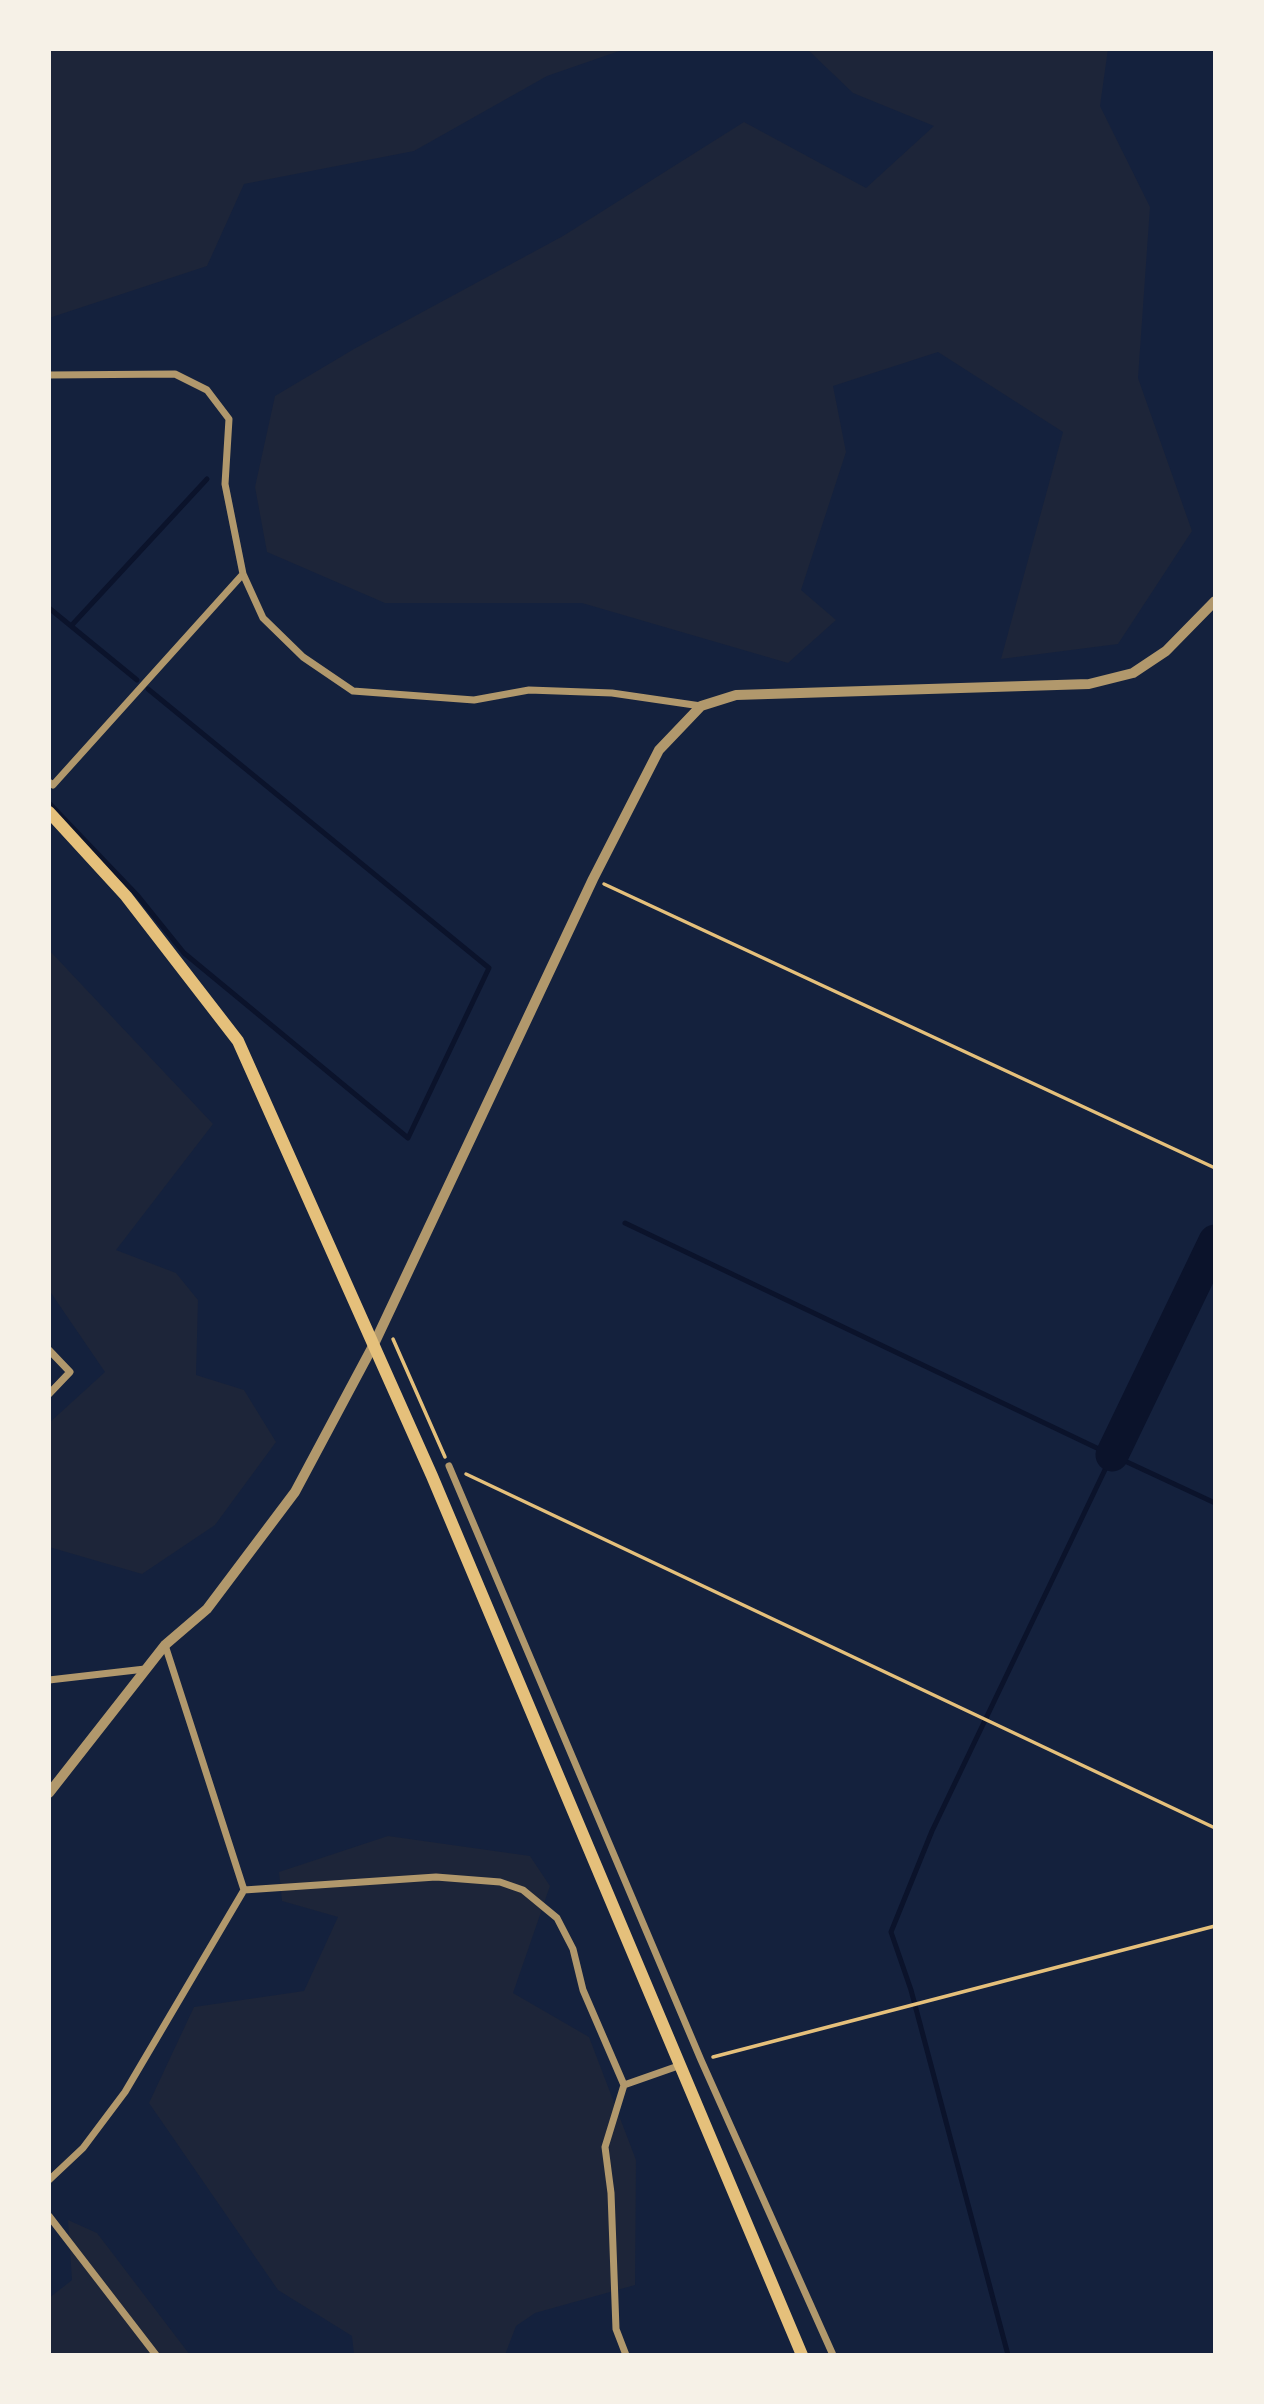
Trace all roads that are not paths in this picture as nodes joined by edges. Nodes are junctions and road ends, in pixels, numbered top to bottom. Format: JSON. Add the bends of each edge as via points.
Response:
{"nodes":[{"id":1,"x":49,"y":375,"type":"edge"},
{"id":2,"x":243,"y":574,"type":"junction"},
{"id":3,"x":1215,"y":600,"type":"edge"},
{"id":4,"x":701,"y":706,"type":"junction"},
{"id":5,"x":49,"y":782,"type":"edge"},
{"id":6,"x":49,"y":812,"type":"edge"},
{"id":7,"x":374,"y":1344,"type":"junction"},
{"id":8,"x":49,"y":1350,"type":"edge"},
{"id":9,"x":49,"y":1394,"type":"edge"},
{"id":10,"x":449,"y":1466,"type":"road end"},
{"id":11,"x":165,"y":1645,"type":"junction"},
{"id":12,"x":145,"y":1669,"type":"junction"},
{"id":13,"x":49,"y":1680,"type":"edge"},
{"id":14,"x":49,"y":1793,"type":"edge"},
{"id":15,"x":244,"y":1890,"type":"junction"},
{"id":16,"x":681,"y":2065,"type":"junction"},
{"id":17,"x":624,"y":2085,"type":"junction"},
{"id":18,"x":49,"y":2180,"type":"edge"},
{"id":19,"x":49,"y":2216,"type":"edge"},
{"id":20,"x":156,"y":2355,"type":"edge"},
{"id":21,"x":626,"y":2355,"type":"edge"},
{"id":22,"x":802,"y":2355,"type":"edge"},
{"id":23,"x":833,"y":2355,"type":"edge"}],
"edges":[{"from":1,"to":2,"type":"street","via":[[175,374],[207,390],[229,419],[225,484]]},
{"from":2,"to":4,"type":"street","via":[[263,618],[303,657],[353,691],[474,701],[528,690],[612,694]]},
{"from":2,"to":5,"type":"street","via":[[53,785]]},
{"from":3,"to":4,"type":"street","via":[[1166,651],[1144,666],[1089,684],[736,695]]},
{"from":4,"to":7,"type":"street","via":[[659,750],[593,879]]},
{"from":6,"to":7,"type":"main road","via":[[125,896],[238,1041]]},
{"from":7,"to":11,"type":"street","via":[[295,1492],[207,1608]]},
{"from":7,"to":16,"type":"main road"},
{"from":8,"to":9,"type":"street","via":[[70,1372]]},
{"from":10,"to":23,"type":"street","via":[[701,2060]]},
{"from":11,"to":12,"type":"street"},
{"from":11,"to":15,"type":"street"},
{"from":12,"to":13,"type":"street"},
{"from":12,"to":14,"type":"street"},
{"from":15,"to":17,"type":"street","via":[[436,1877],[500,1882],[523,1889],[557,1918],[573,1949],[583,1990]]},
{"from":15,"to":18,"type":"street","via":[[125,2092],[83,2148]]},
{"from":16,"to":17,"type":"street"},
{"from":16,"to":22,"type":"main road"},
{"from":17,"to":21,"type":"street","via":[[605,2147],[615,2329]]},
{"from":19,"to":20,"type":"street"}]}
